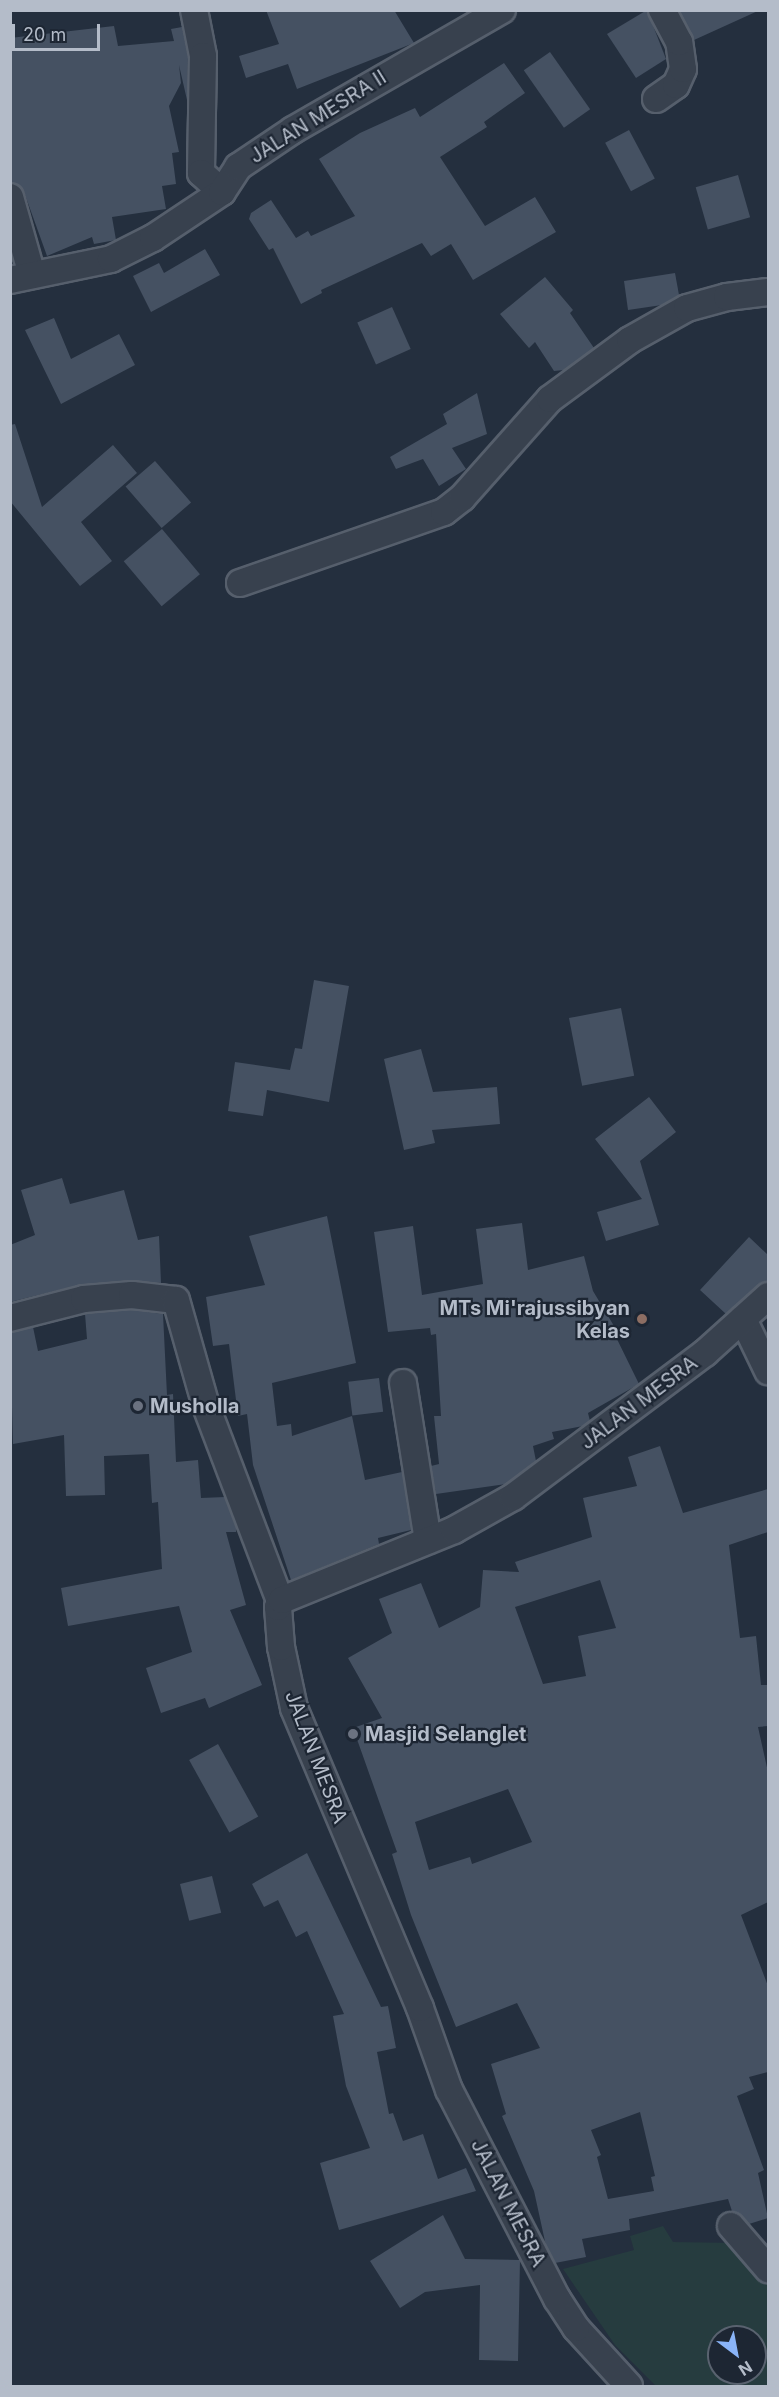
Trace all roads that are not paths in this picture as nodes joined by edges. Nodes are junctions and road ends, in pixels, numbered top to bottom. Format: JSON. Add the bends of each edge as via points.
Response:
{"nodes":[{"id":1,"x":194,"y":10,"type":"edge"},
{"id":2,"x":502,"y":10,"type":"edge"},
{"id":3,"x":662,"y":10,"type":"edge"},
{"id":4,"x":656,"y":99,"type":"dead end"},
{"id":5,"x":222,"y":192,"type":"junction"},
{"id":6,"x":10,"y":197,"type":"edge"},
{"id":7,"x":21,"y":278,"type":"edge"},
{"id":8,"x":768,"y":292,"type":"edge"},
{"id":9,"x":240,"y":583,"type":"dead end"},
{"id":10,"x":768,"y":1296,"type":"edge"},
{"id":11,"x":10,"y":1318,"type":"edge"},
{"id":12,"x":743,"y":1319,"type":"junction"},
{"id":13,"x":768,"y":1371,"type":"edge"},
{"id":14,"x":403,"y":1383,"type":"dead end"},
{"id":15,"x":428,"y":1540,"type":"junction"},
{"id":16,"x":280,"y":1601,"type":"junction"},
{"id":17,"x":731,"y":2226,"type":"dead end"},
{"id":18,"x":768,"y":2269,"type":"edge"},
{"id":19,"x":629,"y":2386,"type":"edge"}],
"edges":[{"from":1,"to":5,"type":"street","via":[[203,56],[201,173]]},
{"from":2,"to":5,"type":"street","name":"JALAN MESRA II","via":[[293,130],[238,167]]},
{"from":3,"to":4,"type":"street","via":[[679,42],[683,69],[676,85]]},
{"from":5,"to":7,"type":"street","name":"JALAN MESRA II","via":[[153,238],[111,259]]},
{"from":6,"to":7,"type":"street"},
{"from":8,"to":9,"type":"street","via":[[727,297],[687,308],[630,340],[550,399],[462,498],[444,512]]},
{"from":10,"to":12,"type":"street","name":"JALAN MESRA"},
{"from":11,"to":16,"type":"street","via":[[84,1299],[132,1295],[176,1300],[206,1406]]},
{"from":12,"to":13,"type":"street"},
{"from":12,"to":15,"type":"street","name":"JALAN MESRA","via":[[705,1353],[513,1497]]},
{"from":14,"to":15,"type":"street"},
{"from":15,"to":16,"type":"street","name":"JALAN MESRA"},
{"from":16,"to":19,"type":"street","name":"JALAN MESRA","via":[[281,1647],[294,1708],[420,2008],[449,2090],[557,2299],[588,2342]]},
{"from":17,"to":18,"type":"street"}]}
